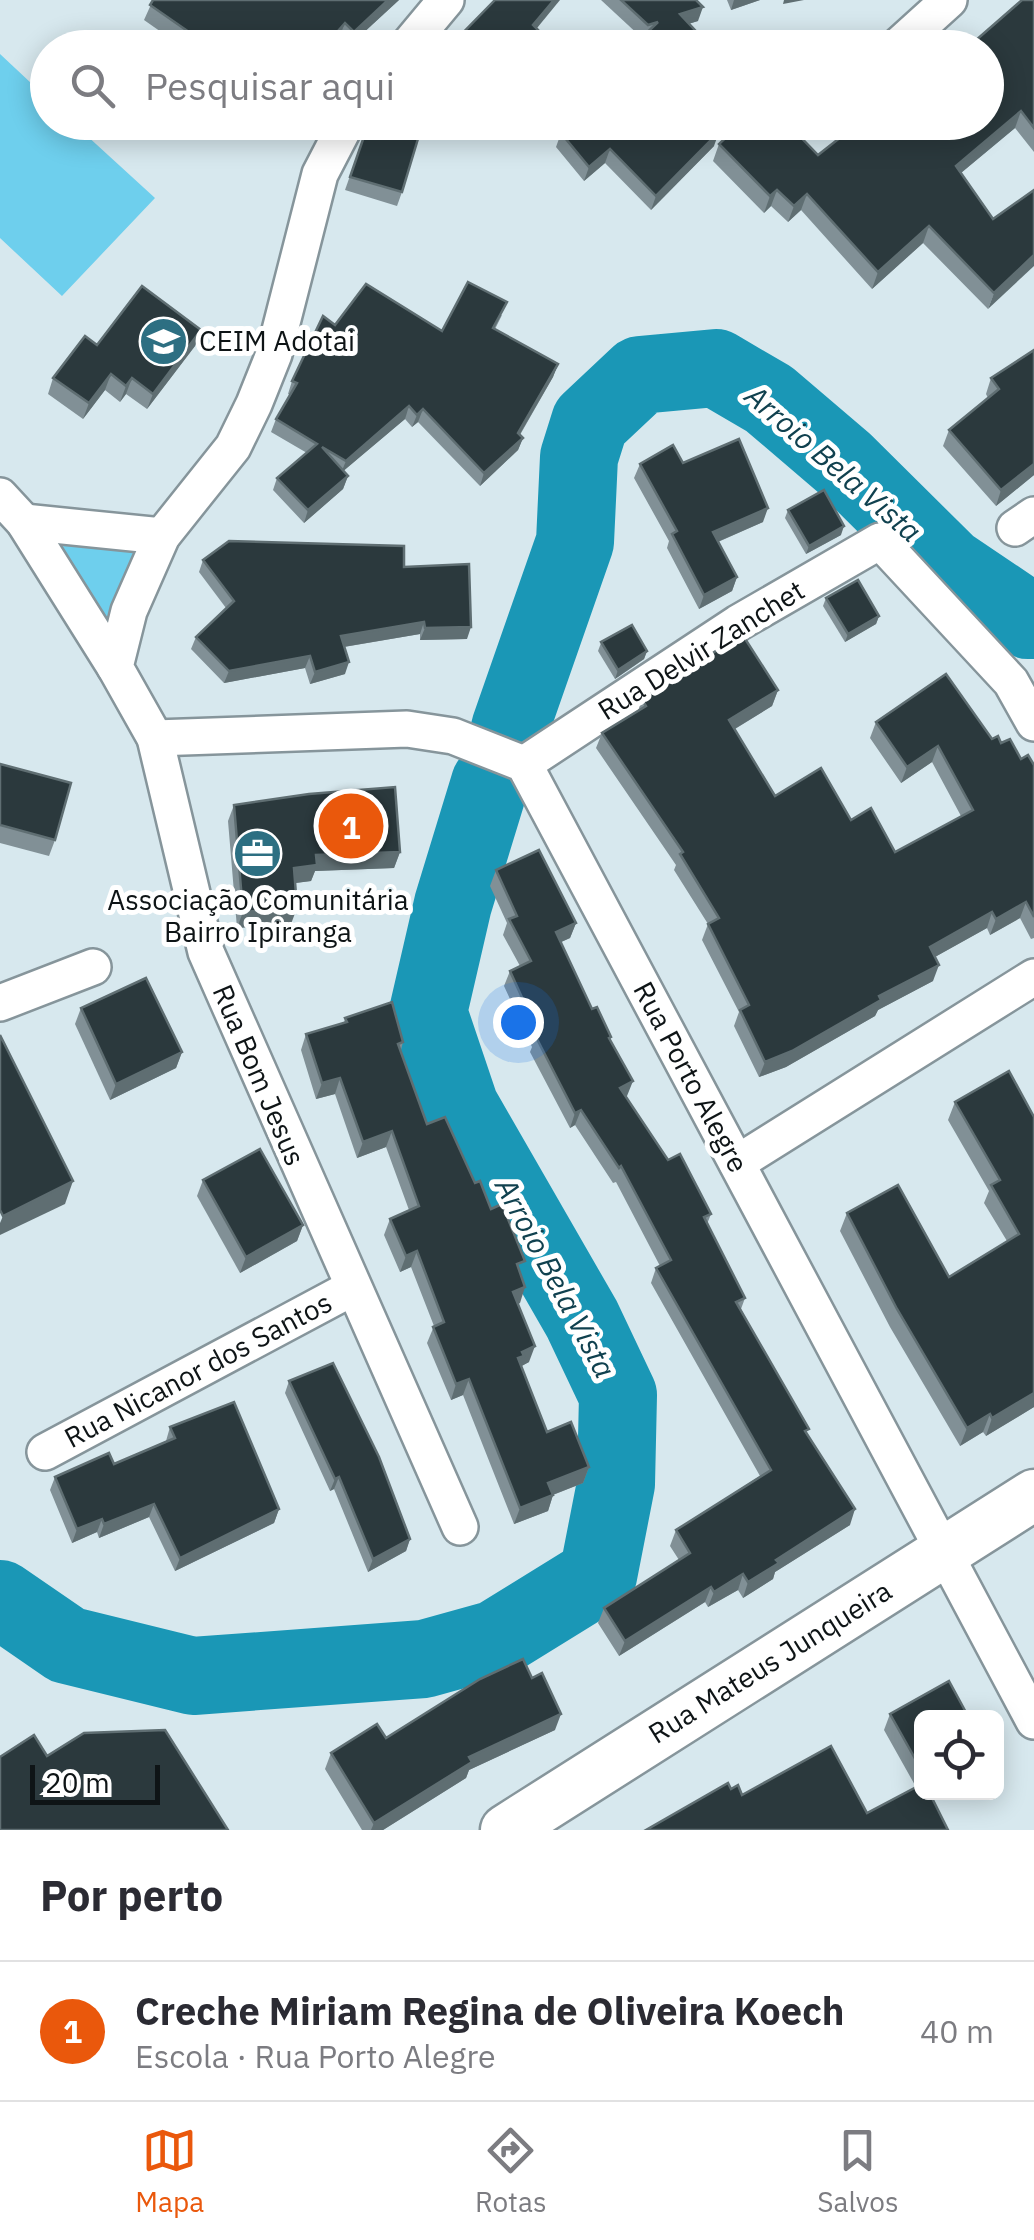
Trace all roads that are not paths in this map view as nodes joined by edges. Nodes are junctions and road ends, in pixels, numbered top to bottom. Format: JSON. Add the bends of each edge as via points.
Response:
{"nodes":[{"id":1,"x":446,"y":0,"type":"edge"},
{"id":2,"x":949,"y":0,"type":"edge"},
{"id":3,"x":421,"y":30,"type":"edge"},
{"id":4,"x":916,"y":30,"type":"edge"},
{"id":5,"x":338,"y":140,"type":"edge"},
{"id":6,"x":0,"y":496,"type":"edge"},
{"id":7,"x":24,"y":522,"type":"junction"},
{"id":8,"x":162,"y":536,"type":"junction"},
{"id":9,"x":114,"y":667,"type":"junction"},
{"id":10,"x":1034,"y":724,"type":"edge"},
{"id":11,"x":155,"y":738,"type":"junction"},
{"id":12,"x":524,"y":764,"type":"junction"},
{"id":13,"x":92,"y":967,"type":"dead end"},
{"id":14,"x":1034,"y":977,"type":"edge"},
{"id":15,"x":0,"y":1003,"type":"edge"},
{"id":16,"x":737,"y":1163,"type":"junction"},
{"id":17,"x":352,"y":1288,"type":"junction"},
{"id":18,"x":45,"y":1452,"type":"dead end"},
{"id":19,"x":1034,"y":1495,"type":"edge"},
{"id":20,"x":460,"y":1528,"type":"dead end"},
{"id":21,"x":944,"y":1552,"type":"junction"},
{"id":22,"x":1034,"y":1720,"type":"edge"},
{"id":23,"x":522,"y":1825,"type":"edge"}],
"edges":[{"from":1,"to":3,"type":"street"},
{"from":2,"to":4,"type":"street"},
{"from":5,"to":8,"type":"street","via":[[320,174],[274,354],[254,404],[233,447]]},
{"from":6,"to":7,"type":"street"},
{"from":7,"to":8,"type":"street"},
{"from":7,"to":9,"type":"street"},
{"from":8,"to":9,"type":"street","via":[[129,611]]},
{"from":9,"to":11,"type":"street","name":"Rua Bom Jesus"},
{"from":10,"to":12,"type":"street","name":"Rua Delvir Zanchet","via":[[1011,682],[880,542],[723,632]]},
{"from":11,"to":12,"type":"street","via":[[407,729],[452,736]]},
{"from":11,"to":17,"type":"street","name":"Rua Bom Jesus","via":[[206,952]]},
{"from":12,"to":16,"type":"street","name":"Rua Porto Alegre"},
{"from":13,"to":15,"type":"street"},
{"from":14,"to":16,"type":"street"},
{"from":16,"to":21,"type":"street","name":"Rua Porto Alegre"},
{"from":17,"to":18,"type":"street","name":"Rua Nicanor dos Santos"},
{"from":17,"to":20,"type":"street","name":"Rua Bom Jesus"},
{"from":19,"to":21,"type":"main road","name":"Rua Mateus Junqueira"},
{"from":21,"to":22,"type":"street","name":"Rua Porto Alegre"},
{"from":21,"to":23,"type":"main road","name":"Rua Mateus Junqueira"}]}
